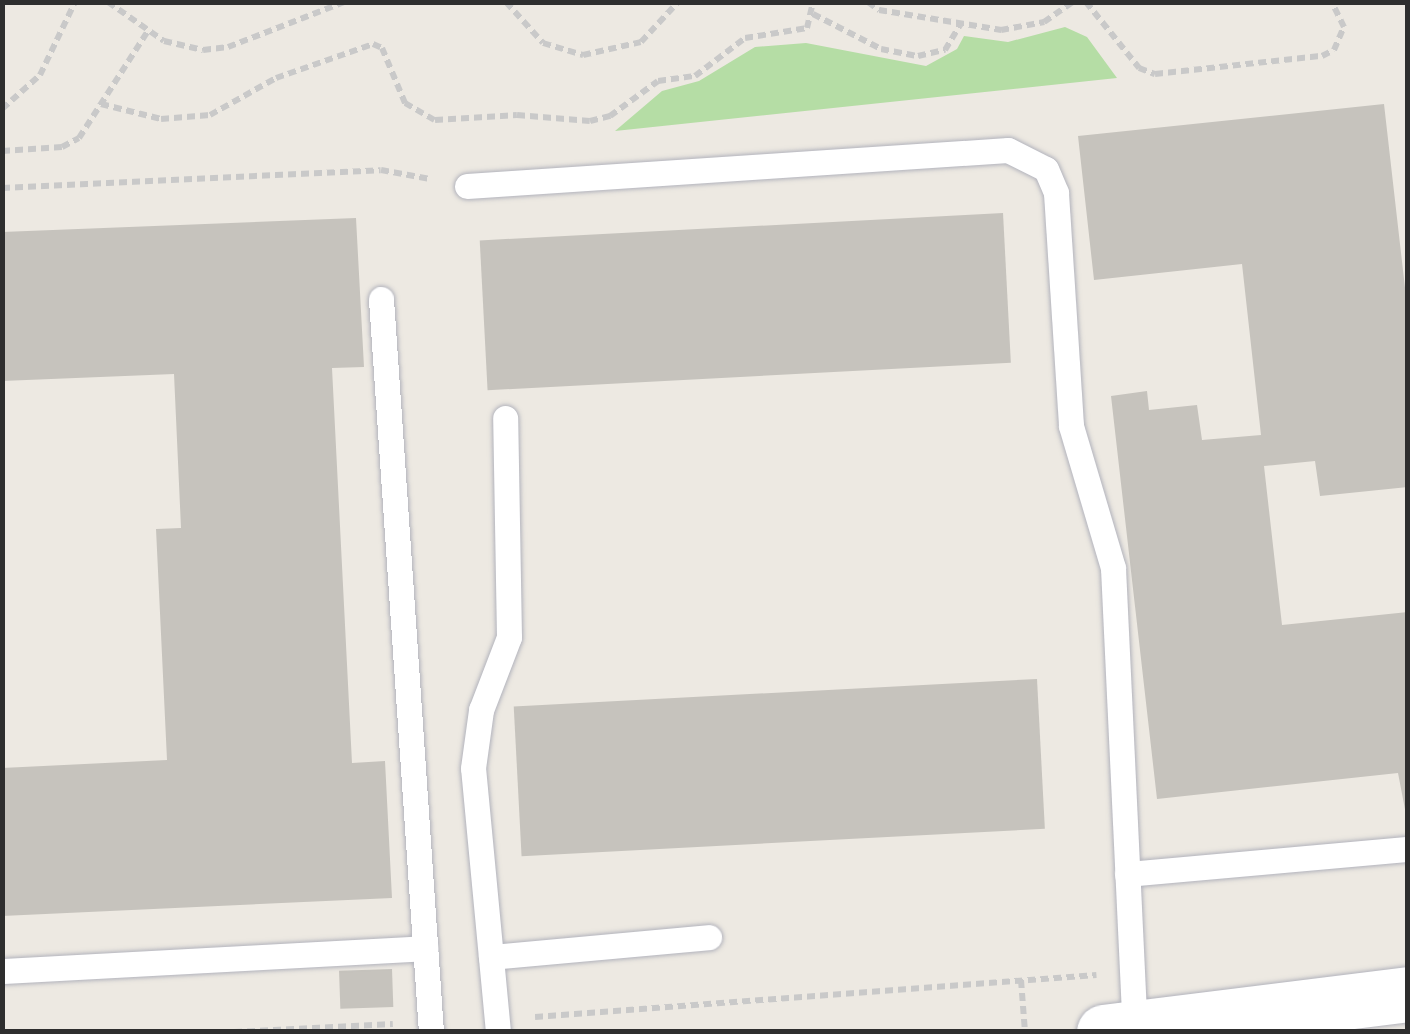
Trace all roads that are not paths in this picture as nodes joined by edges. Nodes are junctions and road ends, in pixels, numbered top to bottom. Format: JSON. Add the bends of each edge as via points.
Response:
{"nodes":[{"id":1,"x":467,"y":186,"type":"road end"},
{"id":2,"x":381,"y":299,"type":"dead end"},
{"id":3,"x":505,"y":418,"type":"dead end"},
{"id":4,"x":1408,"y":849,"type":"edge"},
{"id":5,"x":1126,"y":874,"type":"junction"},
{"id":6,"x":708,"y":937,"type":"dead end"},
{"id":7,"x":425,"y":948,"type":"junction"},
{"id":8,"x":491,"y":957,"type":"junction"},
{"id":9,"x":2,"y":971,"type":"edge"},
{"id":10,"x":1408,"y":994,"type":"edge"},
{"id":11,"x":497,"y":1026,"type":"edge"},
{"id":12,"x":431,"y":1027,"type":"edge"},
{"id":13,"x":1119,"y":1030,"type":"edge"}],
"edges":[{"from":1,"to":5,"type":"lane","via":[[1008,150],[1046,169],[1056,193],[1071,426],[1113,568]]},
{"from":2,"to":7,"type":"lane"},
{"from":3,"to":8,"type":"lane","via":[[510,624],[481,710],[473,768]]},
{"from":4,"to":5,"type":"lane"},
{"from":5,"to":13,"type":"lane","via":[[1132,972]]},
{"from":6,"to":8,"type":"lane"},
{"from":7,"to":9,"type":"lane"},
{"from":7,"to":12,"type":"lane"},
{"from":8,"to":11,"type":"lane"},
{"from":10,"to":13,"type":"street"}]}
